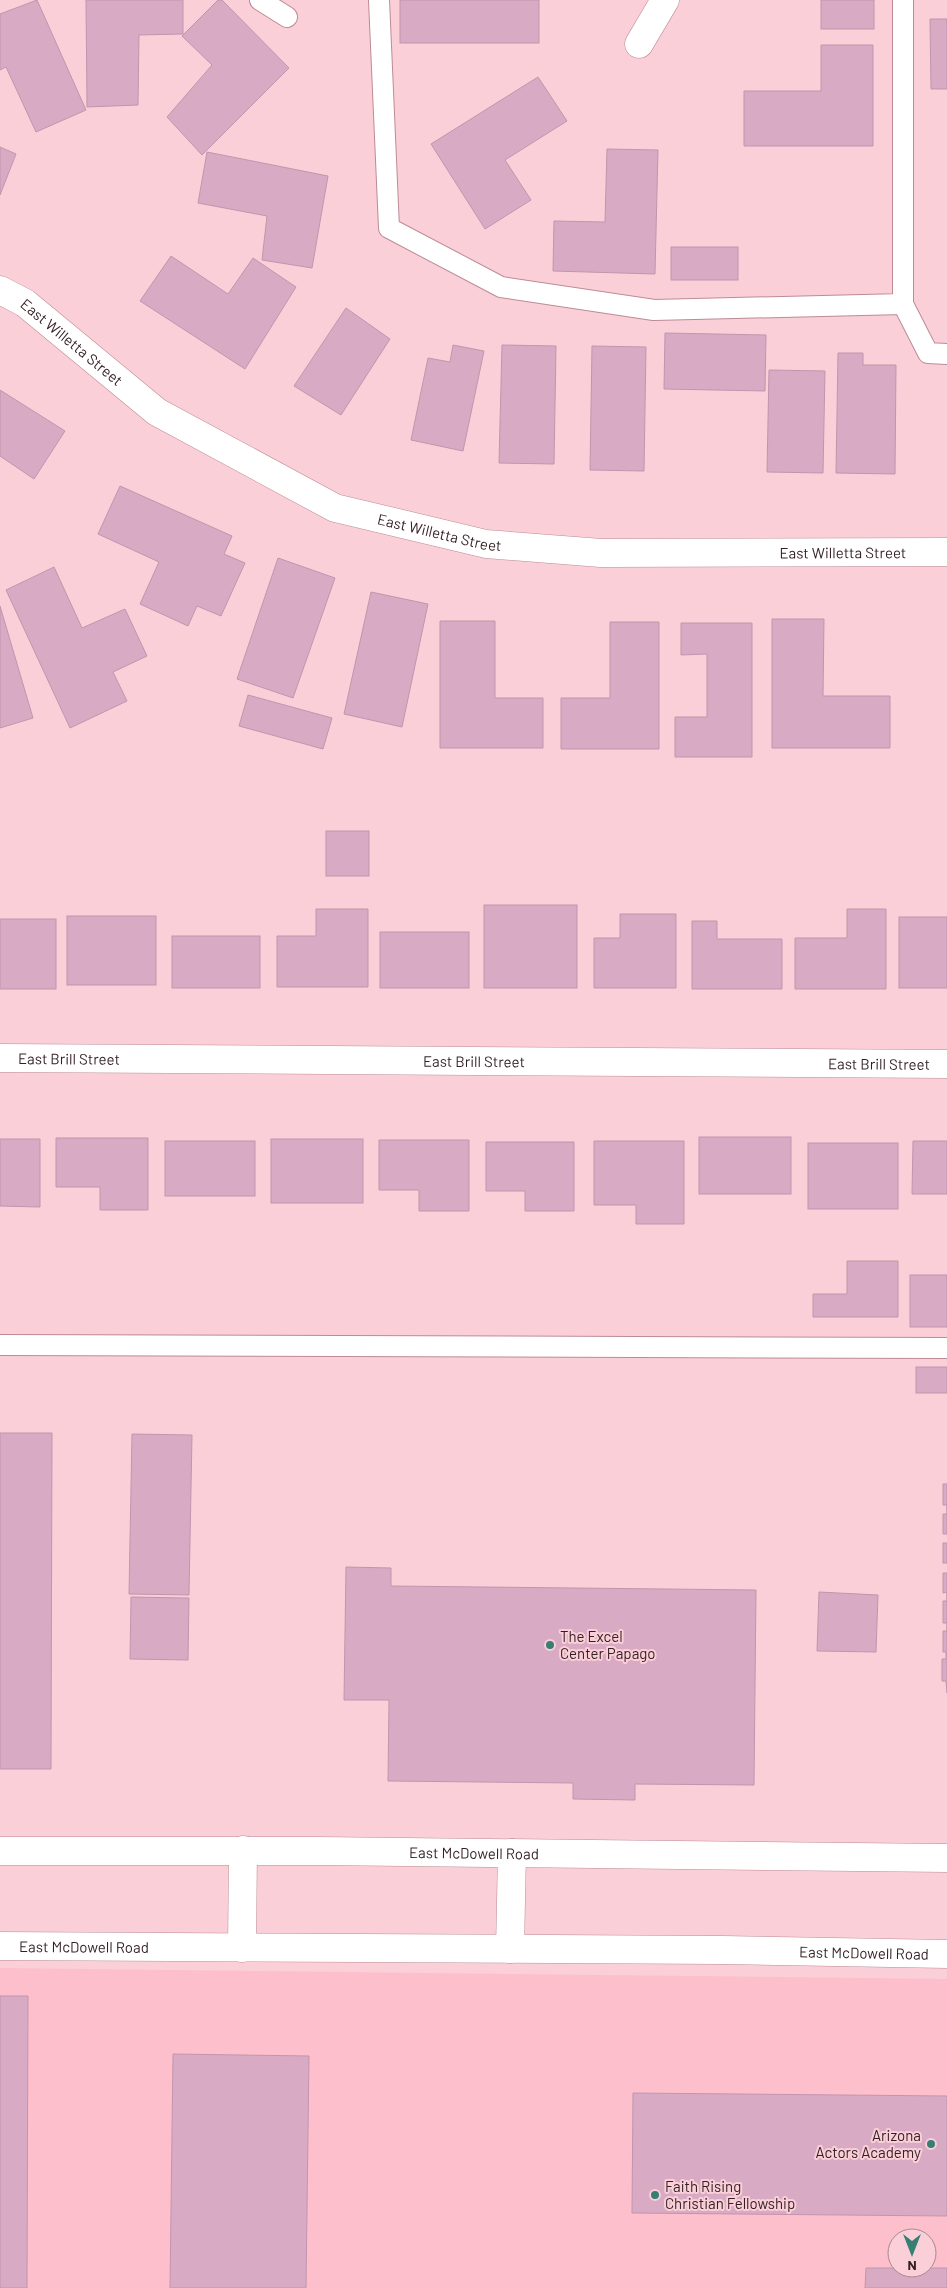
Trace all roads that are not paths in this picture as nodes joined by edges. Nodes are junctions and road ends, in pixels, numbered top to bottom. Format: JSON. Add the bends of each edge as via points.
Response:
{"nodes":[{"id":1,"x":260,"y":0,"type":"edge"},
{"id":2,"x":379,"y":0,"type":"edge"},
{"id":3,"x":665,"y":0,"type":"edge"},
{"id":4,"x":904,"y":0,"type":"edge"},
{"id":5,"x":287,"y":18,"type":"dead end"},
{"id":6,"x":639,"y":44,"type":"dead end"},
{"id":7,"x":0,"y":290,"type":"edge"},
{"id":8,"x":903,"y":304,"type":"junction"},
{"id":9,"x":947,"y":354,"type":"edge"},
{"id":10,"x":947,"y":552,"type":"edge"},
{"id":11,"x":0,"y":1058,"type":"edge"},
{"id":12,"x":947,"y":1064,"type":"edge"},
{"id":13,"x":0,"y":1345,"type":"edge"},
{"id":14,"x":947,"y":1348,"type":"edge"},
{"id":15,"x":242,"y":1850,"type":"junction"},
{"id":16,"x":0,"y":1851,"type":"edge"},
{"id":17,"x":512,"y":1853,"type":"junction"},
{"id":18,"x":947,"y":1858,"type":"edge"},
{"id":19,"x":0,"y":1946,"type":"edge"},
{"id":20,"x":242,"y":1948,"type":"junction"},
{"id":21,"x":510,"y":1949,"type":"junction"},
{"id":22,"x":947,"y":1954,"type":"edge"}],
"edges":[{"from":1,"to":5,"type":"lane"},
{"from":2,"to":8,"type":"lane","via":[[388,228],[501,287],[654,310]]},
{"from":3,"to":6,"type":"main road"},
{"from":4,"to":8,"type":"lane"},
{"from":7,"to":10,"type":"main road","name":"East Willetta Street","via":[[25,303],[157,412],[334,508],[486,544],[601,553]]},
{"from":8,"to":9,"type":"lane","via":[[928,354]]},
{"from":11,"to":12,"type":"main road","name":"East Brill Street"},
{"from":13,"to":14,"type":"lane"},
{"from":15,"to":16,"type":"main road","name":"East McDowell Road"},
{"from":15,"to":17,"type":"main road","name":"East McDowell Road"},
{"from":15,"to":20,"type":"main road"},
{"from":17,"to":18,"type":"main road","name":"East McDowell Road"},
{"from":17,"to":21,"type":"main road"},
{"from":19,"to":20,"type":"main road","name":"East McDowell Road"},
{"from":20,"to":21,"type":"main road","name":"East McDowell Road"},
{"from":21,"to":22,"type":"main road","name":"East McDowell Road"}]}
